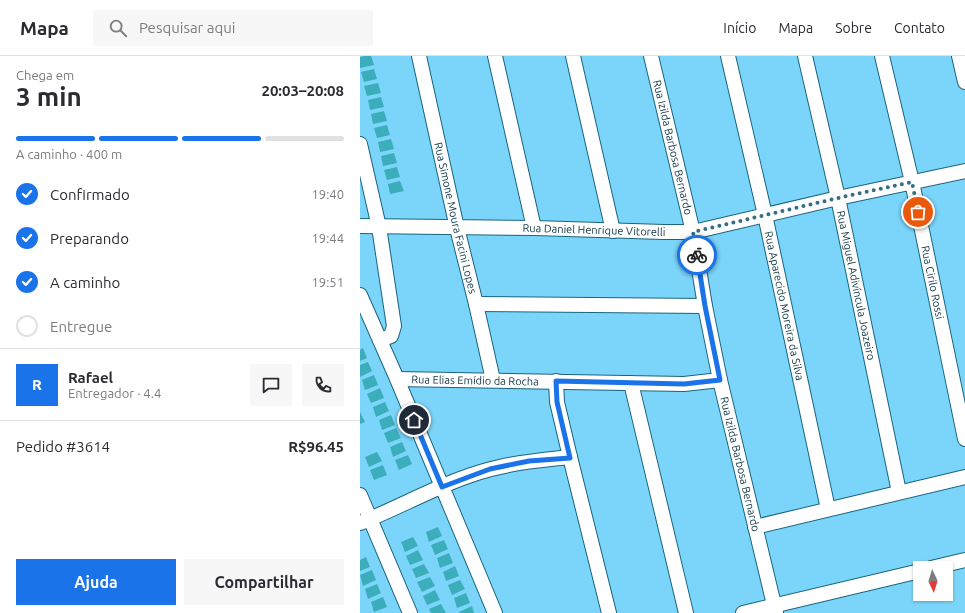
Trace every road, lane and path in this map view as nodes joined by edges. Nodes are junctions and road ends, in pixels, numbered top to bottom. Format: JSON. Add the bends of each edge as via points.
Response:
{"nodes":[{"id":1,"x":419,"y":56,"type":"edge"},
{"id":2,"x":495,"y":56,"type":"edge"},
{"id":3,"x":573,"y":56,"type":"edge"},
{"id":4,"x":652,"y":56,"type":"edge"},
{"id":5,"x":728,"y":56,"type":"edge"},
{"id":6,"x":805,"y":56,"type":"edge"},
{"id":7,"x":882,"y":56,"type":"edge"},
{"id":8,"x":959,"y":56,"type":"edge"},
{"id":9,"x":965,"y":82,"type":"edge"},
{"id":10,"x":360,"y":144,"type":"edge"},
{"id":11,"x":965,"y":171,"type":"edge"},
{"id":12,"x":912,"y":182,"type":"junction"},
{"id":13,"x":838,"y":198,"type":"junction"},
{"id":14,"x":765,"y":215,"type":"junction"},
{"id":15,"x":360,"y":226,"type":"edge"},
{"id":16,"x":379,"y":226,"type":"junction"},
{"id":17,"x":457,"y":228,"type":"junction"},
{"id":18,"x":534,"y":228,"type":"junction"},
{"id":19,"x":612,"y":231,"type":"junction"},
{"id":20,"x":693,"y":232,"type":"junction"},
{"id":21,"x":360,"y":295,"type":"edge"},
{"id":22,"x":476,"y":304,"type":"junction"},
{"id":23,"x":705,"y":306,"type":"junction"},
{"id":24,"x":380,"y":340,"type":"junction"},
{"id":25,"x":397,"y":380,"type":"junction"},
{"id":26,"x":493,"y":380,"type":"junction"},
{"id":27,"x":720,"y":380,"type":"junction"},
{"id":28,"x":556,"y":381,"type":"junction"},
{"id":29,"x":631,"y":383,"type":"junction"},
{"id":30,"x":965,"y":439,"type":"edge"},
{"id":31,"x":570,"y":458,"type":"junction"},
{"id":32,"x":965,"y":477,"type":"edge"},
{"id":33,"x":442,"y":487,"type":"junction"},
{"id":34,"x":899,"y":492,"type":"junction"},
{"id":35,"x":360,"y":495,"type":"edge"},
{"id":36,"x":828,"y":509,"type":"junction"},
{"id":37,"x":365,"y":521,"type":"edge"},
{"id":38,"x":755,"y":527,"type":"junction"},
{"id":39,"x":965,"y":560,"type":"edge"},
{"id":40,"x":953,"y":563,"type":"edge"},
{"id":41,"x":913,"y":573,"type":"edge"},
{"id":42,"x":775,"y":609,"type":"edge"},
{"id":43,"x":410,"y":613,"type":"edge"},
{"id":44,"x":496,"y":613,"type":"edge"},
{"id":45,"x":609,"y":613,"type":"edge"},
{"id":46,"x":686,"y":613,"type":"edge"},
{"id":47,"x":743,"y":613,"type":"edge"}],
"edges":[{"from":1,"to":17,"type":"street","name":"Rua Simone Moura Facini Lopes"},
{"from":2,"to":18,"type":"street"},
{"from":3,"to":19,"type":"street"},
{"from":4,"to":20,"type":"street","name":"Rua Izilda Barbosa Bernardo"},
{"from":5,"to":14,"type":"street","name":"Rua Aparecido Moreira da Silva"},
{"from":6,"to":13,"type":"street","name":"Rua Miguel Adivíncula Joazeiro"},
{"from":7,"to":12,"type":"street","name":"Rua Cirilo Rossi"},
{"from":8,"to":9,"type":"street"},
{"from":10,"to":16,"type":"street"},
{"from":11,"to":12,"type":"street","name":"Rua Daniel Henrique Vitorelli"},
{"from":12,"to":13,"type":"street","name":"Rua Daniel Henrique Vitorelli"},
{"from":12,"to":30,"type":"street","name":"Rua Cirilo Rossi"},
{"from":13,"to":14,"type":"street","name":"Rua Daniel Henrique Vitorelli"},
{"from":13,"to":34,"type":"street","name":"Rua Miguel Adivíncula Joazeiro"},
{"from":14,"to":20,"type":"street","name":"Rua Daniel Henrique Vitorelli"},
{"from":14,"to":36,"type":"street","name":"Rua Aparecido Moreira da Silva"},
{"from":15,"to":16,"type":"street","name":"Rua Daniel Henrique Vitorelli"},
{"from":16,"to":17,"type":"street","name":"Rua Daniel Henrique Vitorelli"},
{"from":16,"to":24,"type":"street","via":[[394,326],[391,336]]},
{"from":17,"to":18,"type":"street","name":"Rua Daniel Henrique Vitorelli"},
{"from":17,"to":22,"type":"street","name":"Rua Simone Moura Facini Lopes"},
{"from":18,"to":19,"type":"street","name":"Rua Daniel Henrique Vitorelli"},
{"from":19,"to":20,"type":"street","name":"Rua Daniel Henrique Vitorelli"},
{"from":20,"to":23,"type":"street","name":"Rua Izilda Barbosa Bernardo"},
{"from":21,"to":24,"type":"street"},
{"from":22,"to":23,"type":"street"},
{"from":22,"to":26,"type":"street","name":"Rua Simone Moura Facini Lopes"},
{"from":23,"to":27,"type":"street","name":"Rua Izilda Barbosa Bernardo"},
{"from":24,"to":25,"type":"street"},
{"from":25,"to":26,"type":"street","name":"Rua Elias Emídio da Rocha"},
{"from":25,"to":33,"type":"street"},
{"from":26,"to":28,"type":"street","name":"Rua Elias Emídio da Rocha"},
{"from":27,"to":29,"type":"street","name":"Rua Elias Emídio da Rocha","via":[[684,384]]},
{"from":27,"to":38,"type":"street","name":"Rua Izilda Barbosa Bernardo"},
{"from":28,"to":29,"type":"street","name":"Rua Elias Emídio da Rocha"},
{"from":28,"to":31,"type":"street","via":[[557,402]]},
{"from":29,"to":46,"type":"street"},
{"from":31,"to":33,"type":"street","via":[[529,461],[490,469]]},
{"from":31,"to":45,"type":"street"},
{"from":32,"to":34,"type":"street"},
{"from":33,"to":37,"type":"street"},
{"from":33,"to":44,"type":"street"},
{"from":34,"to":36,"type":"street"},
{"from":35,"to":37,"type":"street"},
{"from":36,"to":38,"type":"street"},
{"from":37,"to":43,"type":"street"},
{"from":38,"to":42,"type":"street","name":"Rua Izilda Barbosa Bernardo"},
{"from":39,"to":40,"type":"street"},
{"from":41,"to":42,"type":"street"},
{"from":42,"to":47,"type":"street"}]}
